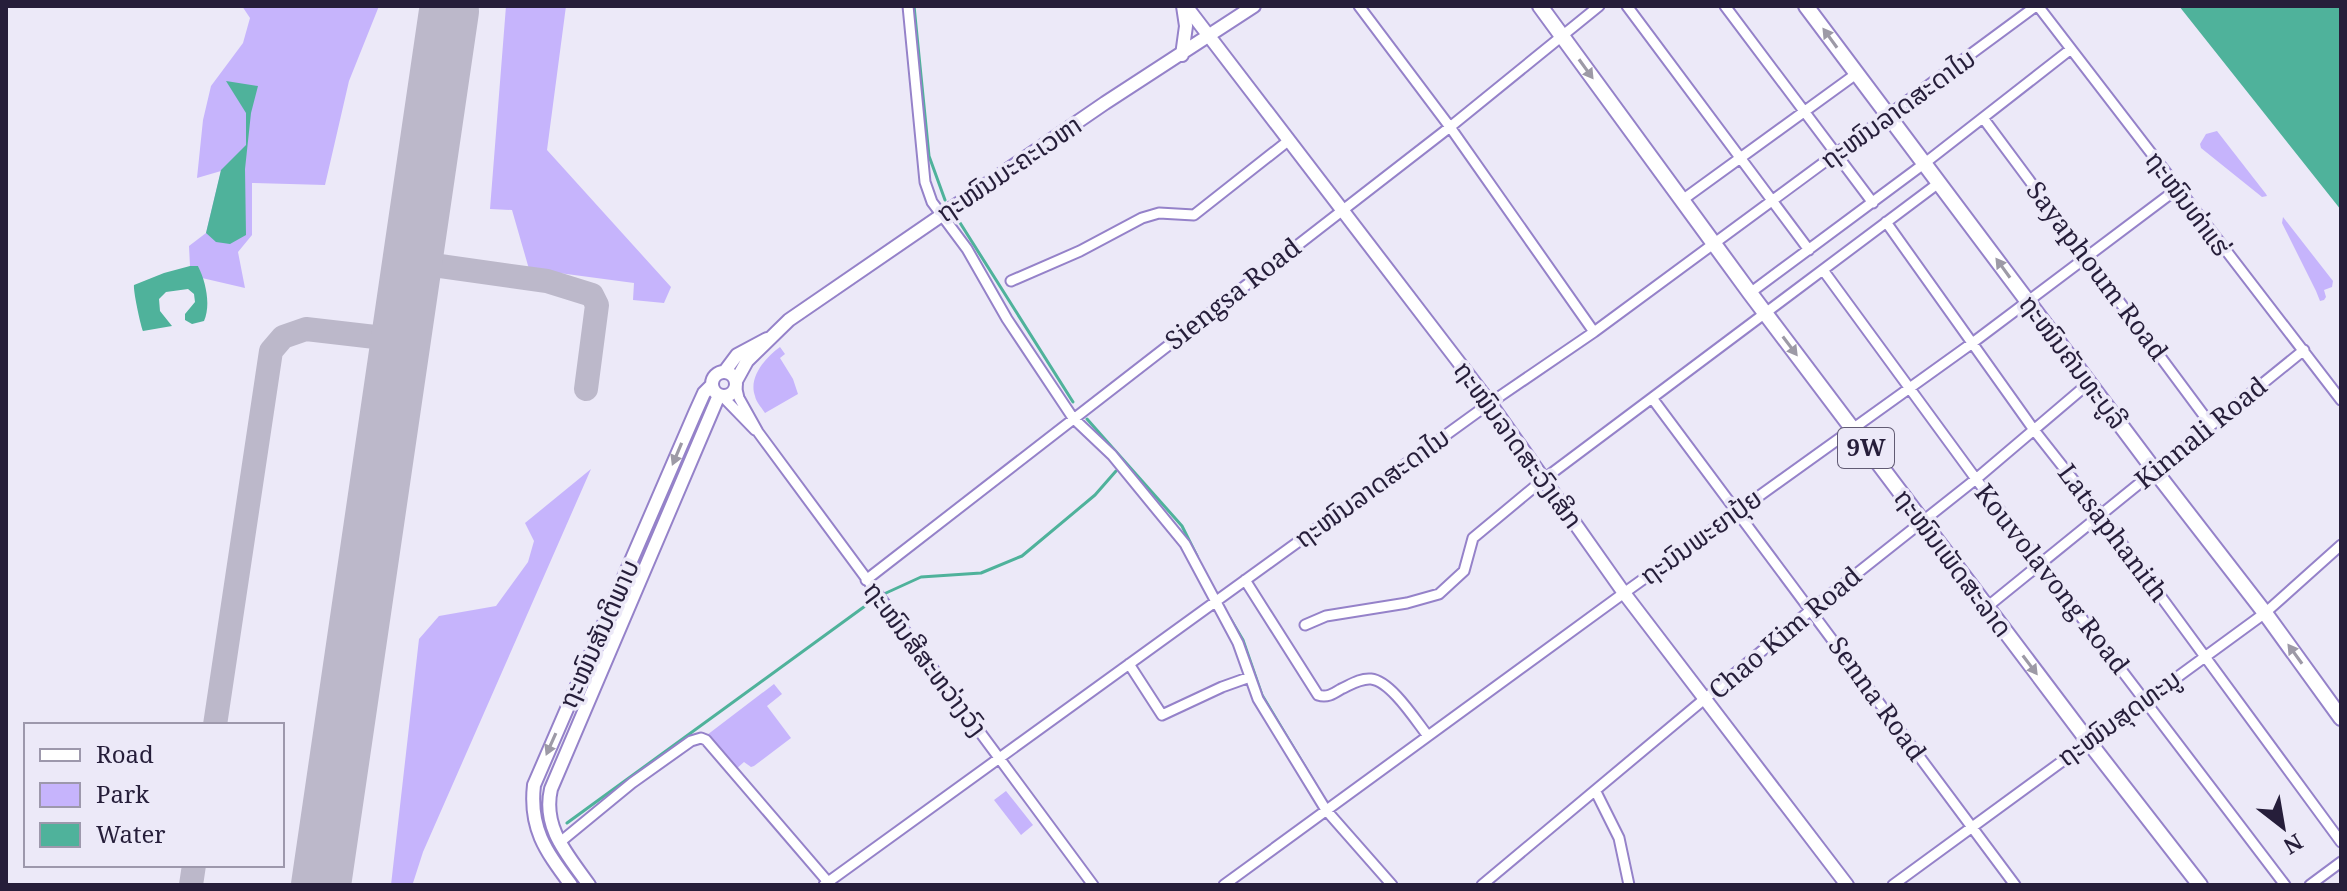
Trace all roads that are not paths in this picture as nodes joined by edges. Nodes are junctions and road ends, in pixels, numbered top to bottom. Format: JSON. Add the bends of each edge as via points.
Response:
{"nodes":[{"id":1,"x":908,"y":6,"type":"edge"},
{"id":2,"x":1184,"y":6,"type":"edge"},
{"id":3,"x":1254,"y":6,"type":"edge"},
{"id":4,"x":1359,"y":6,"type":"edge"},
{"id":5,"x":1540,"y":6,"type":"edge"},
{"id":6,"x":1599,"y":6,"type":"edge"},
{"id":7,"x":1627,"y":6,"type":"edge"},
{"id":8,"x":1725,"y":6,"type":"edge"},
{"id":9,"x":1806,"y":6,"type":"edge"},
{"id":10,"x":2037,"y":6,"type":"edge"},
{"id":11,"x":1208,"y":36,"type":"junction"},
{"id":12,"x":1563,"y":38,"type":"junction"},
{"id":13,"x":2071,"y":49,"type":"junction"},
{"id":14,"x":1182,"y":55,"type":"junction"},
{"id":15,"x":1856,"y":74,"type":"junction"},
{"id":16,"x":1804,"y":111,"type":"junction"},
{"id":17,"x":1887,"y":117,"type":"junction"},
{"id":18,"x":1983,"y":118,"type":"junction"},
{"id":19,"x":1450,"y":127,"type":"junction"},
{"id":20,"x":1288,"y":141,"type":"junction"},
{"id":21,"x":1836,"y":155,"type":"junction"},
{"id":22,"x":1740,"y":157,"type":"junction"},
{"id":23,"x":1925,"y":163,"type":"junction"},
{"id":24,"x":1940,"y":182,"type":"junction"},
{"id":25,"x":2177,"y":189,"type":"junction"},
{"id":26,"x":1772,"y":200,"type":"junction"},
{"id":27,"x":1681,"y":201,"type":"junction"},
{"id":28,"x":1873,"y":203,"type":"junction"},
{"id":29,"x":1341,"y":210,"type":"junction"},
{"id":30,"x":942,"y":215,"type":"junction"},
{"id":31,"x":1886,"y":222,"type":"junction"},
{"id":32,"x":1713,"y":244,"type":"junction"},
{"id":33,"x":1809,"y":250,"type":"junction"},
{"id":34,"x":2086,"y":256,"type":"junction"},
{"id":35,"x":1823,"y":270,"type":"junction"},
{"id":36,"x":1011,"y":281,"type":"dead end"},
{"id":37,"x":1750,"y":293,"type":"junction"},
{"id":38,"x":2027,"y":300,"type":"junction"},
{"id":39,"x":1766,"y":313,"type":"junction"},
{"id":40,"x":1594,"y":332,"type":"junction"},
{"id":41,"x":770,"y":339,"type":"junction"},
{"id":42,"x":1971,"y":344,"type":"junction"},
{"id":43,"x":2304,"y":350,"type":"junction"},
{"id":44,"x":725,"y":371,"type":"junction"},
{"id":45,"x":736,"y":383,"type":"junction"},
{"id":46,"x":2089,"y":383,"type":"junction"},
{"id":47,"x":1909,"y":389,"type":"junction"},
{"id":48,"x":718,"y":392,"type":"junction"},
{"id":49,"x":1652,"y":398,"type":"junction"},
{"id":50,"x":2341,"y":400,"type":"edge"},
{"id":51,"x":1490,"y":403,"type":"junction"},
{"id":52,"x":1073,"y":418,"type":"junction"},
{"id":53,"x":2211,"y":425,"type":"junction"},
{"id":54,"x":1852,"y":429,"type":"junction"},
{"id":55,"x":2034,"y":430,"type":"junction"},
{"id":56,"x":758,"y":432,"type":"junction"},
{"id":57,"x":2155,"y":471,"type":"junction"},
{"id":58,"x":1544,"y":479,"type":"junction"},
{"id":59,"x":1976,"y":479,"type":"junction"},
{"id":60,"x":1736,"y":512,"type":"junction"},
{"id":61,"x":2101,"y":515,"type":"junction"},
{"id":62,"x":1922,"y":520,"type":"junction"},
{"id":63,"x":2341,"y":545,"type":"edge"},
{"id":64,"x":2041,"y":563,"type":"junction"},
{"id":65,"x":866,"y":580,"type":"junction"},
{"id":66,"x":1245,"y":580,"type":"junction"},
{"id":67,"x":1624,"y":593,"type":"junction"},
{"id":68,"x":1214,"y":602,"type":"junction"},
{"id":69,"x":1987,"y":607,"type":"junction"},
{"id":70,"x":1812,"y":609,"type":"junction"},
{"id":71,"x":2265,"y":613,"type":"junction"},
{"id":72,"x":1305,"y":625,"type":"dead end"},
{"id":73,"x":2205,"y":655,"type":"junction"},
{"id":74,"x":1129,"y":664,"type":"junction"},
{"id":75,"x":1250,"y":677,"type":"junction"},
{"id":76,"x":1707,"y":699,"type":"junction"},
{"id":77,"x":2145,"y":700,"type":"junction"},
{"id":78,"x":2341,"y":718,"type":"edge"},
{"id":79,"x":1428,"y":736,"type":"junction"},
{"id":80,"x":2088,"y":741,"type":"junction"},
{"id":81,"x":998,"y":757,"type":"junction"},
{"id":82,"x":1596,"y":792,"type":"junction"},
{"id":83,"x":1326,"y":810,"type":"junction"},
{"id":84,"x":1971,"y":827,"type":"junction"},
{"id":85,"x":2341,"y":842,"type":"edge"},
{"id":86,"x":559,"y":843,"type":"junction"},
{"id":87,"x":2341,"y":862,"type":"edge"},
{"id":88,"x":826,"y":884,"type":"edge"},
{"id":89,"x":571,"y":885,"type":"edge"},
{"id":90,"x":589,"y":885,"type":"edge"},
{"id":91,"x":1093,"y":885,"type":"edge"},
{"id":92,"x":1224,"y":885,"type":"edge"},
{"id":93,"x":1392,"y":885,"type":"edge"},
{"id":94,"x":1482,"y":885,"type":"edge"},
{"id":95,"x":1629,"y":885,"type":"edge"},
{"id":96,"x":1847,"y":885,"type":"edge"},
{"id":97,"x":1893,"y":885,"type":"edge"},
{"id":98,"x":2015,"y":885,"type":"edge"},
{"id":99,"x":2200,"y":885,"type":"edge"},
{"id":100,"x":2285,"y":885,"type":"edge"},
{"id":101,"x":2310,"y":885,"type":"edge"}],
"edges":[{"from":1,"to":30,"type":"street","via":[[925,182]]},
{"from":2,"to":11,"type":"street","name":"ຖະໜົນລາດສະວົງເສິກ"},
{"from":2,"to":14,"type":"street"},
{"from":3,"to":11,"type":"street","name":"ຖະໜົນມະຄະເວຫາ"},
{"from":4,"to":19,"type":"street"},
{"from":5,"to":12,"type":"main road","name":"ຖະໜົນເພັດສະລາດ","number":"9W"},
{"from":6,"to":12,"type":"street","name":"Siengsa Road"},
{"from":7,"to":22,"type":"street"},
{"from":8,"to":16,"type":"street"},
{"from":15,"to":9,"type":"main road","name":"ຖະໜົນຄັນທະບູລີ","one_way":true},
{"from":10,"to":13,"type":"street","name":"ຖະໜົນທ່າແຮ່"},
{"from":10,"to":17,"type":"street","name":"ຖະໜົນລາດສະດາໄນ"},
{"from":11,"to":14,"type":"street","name":"ຖະໜົນມະຄະເວຫາ"},
{"from":11,"to":20,"type":"street","name":"ຖະໜົນລາດສະວົງເສິກ"},
{"from":12,"to":19,"type":"street","name":"Siengsa Road"},
{"from":12,"to":27,"type":"main road","name":"ຖະໜົນເພັດສະລາດ","number":"9W","one_way":true},
{"from":13,"to":18,"type":"street"},
{"from":13,"to":25,"type":"street","name":"ຖະໜົນທ່າແຮ່"},
{"from":14,"to":30,"type":"street","name":"ຖະໜົນມະຄະເວຫາ"},
{"from":15,"to":16,"type":"street"},
{"from":15,"to":17,"type":"main road","name":"ຖະໜົນຄັນທະບູລີ"},
{"from":16,"to":21,"type":"street"},
{"from":16,"to":22,"type":"street"},
{"from":17,"to":21,"type":"street","name":"ຖະໜົນລາດສະດາໄນ"},
{"from":17,"to":23,"type":"main road","name":"ຖະໜົນຄັນທະບູລີ"},
{"from":18,"to":23,"type":"street"},
{"from":18,"to":34,"type":"street","name":"Sayaphoum Road"},
{"from":19,"to":29,"type":"street","name":"Siengsa Road"},
{"from":19,"to":40,"type":"street"},
{"from":20,"to":29,"type":"street","name":"ຖະໜົນລາດສະວົງເສິກ"},
{"from":20,"to":36,"type":"street","via":[[1194,215],[1159,213],[1142,218]]},
{"from":21,"to":26,"type":"street","name":"ຖະໜົນລາດສະດາໄນ"},
{"from":21,"to":28,"type":"street"},
{"from":22,"to":26,"type":"street"},
{"from":22,"to":27,"type":"street"},
{"from":23,"to":24,"type":"main road","name":"ຖະໜົນຄັນທະບູລີ"},
{"from":23,"to":28,"type":"street"},
{"from":24,"to":31,"type":"street"},
{"from":38,"to":24,"type":"main road","name":"ຖະໜົນຄັນທະບູລີ","one_way":true},
{"from":25,"to":34,"type":"street","name":"ຖະນົນພະຍາປຸ້ຍ"},
{"from":25,"to":43,"type":"street","name":"ຖະໜົນທ່າແຮ່"},
{"from":26,"to":32,"type":"street","name":"ຖະໜົນລາດສະດາໄນ"},
{"from":26,"to":33,"type":"street"},
{"from":27,"to":32,"type":"main road","name":"ຖະໜົນເພັດສະລາດ","number":"9W"},
{"from":28,"to":33,"type":"street"},
{"from":29,"to":51,"type":"street","name":"ຖະໜົນລາດສະວົງເສິກ"},
{"from":29,"to":52,"type":"street","name":"Siengsa Road"},
{"from":30,"to":41,"type":"street","name":"ຖະໜົນມະຄະເວຫາ","via":[[789,320]]},
{"from":30,"to":52,"type":"street"},
{"from":31,"to":35,"type":"street"},
{"from":31,"to":42,"type":"street","name":"Latsaphanith"},
{"from":32,"to":37,"type":"main road","name":"ຖະໜົນເພັດສະລາດ","number":"9W"},
{"from":32,"to":40,"type":"street","name":"ຖະໜົນລາດສະດາໄນ"},
{"from":33,"to":37,"type":"street"},
{"from":34,"to":38,"type":"street","name":"ຖະນົນພະຍາປຸ້ຍ"},
{"from":34,"to":53,"type":"street","name":"Sayaphoum Road"},
{"from":35,"to":39,"type":"street"},
{"from":35,"to":47,"type":"street","name":"Kouvolavong Road"},
{"from":37,"to":39,"type":"main road","name":"ຖະໜົນເພັດສະລາດ","number":"9W"},
{"from":38,"to":42,"type":"street","name":"ຖະນົນພະຍາປຸ້ຍ"},
{"from":38,"to":46,"type":"main road","name":"ຖະໜົນຄັນທະບູລີ"},
{"from":39,"to":49,"type":"street"},
{"from":39,"to":54,"type":"main road","name":"ຖະໜົນເພັດສະລາດ","number":"9W","one_way":true},
{"from":40,"to":51,"type":"street","name":"ຖະໜົນລາດສະດາໄນ"},
{"from":41,"to":44,"type":"street","via":[[737,355]]},
{"from":41,"to":45,"type":"street","via":[[747,361]]},
{"from":42,"to":47,"type":"street","name":"ຖະນົນພະຍາປຸ້ຍ"},
{"from":42,"to":55,"type":"street","name":"Latsaphanith"},
{"from":43,"to":50,"type":"street","name":"ຖະໜົນທ່າແຮ່"},
{"from":43,"to":53,"type":"street","name":"Kinnali Road"},
{"from":44,"to":45,"type":"street"},
{"from":44,"to":48,"type":"street","via":[[714,377]]},
{"from":45,"to":48,"type":"street","via":[[730,394]]},
{"from":45,"to":56,"type":"street"},
{"from":46,"to":55,"type":"street","name":"Chao Kim Road"},
{"from":46,"to":57,"type":"main road","name":"ຖະໜົນຄັນທະບູລີ"},
{"from":47,"to":54,"type":"street","name":"ຖະນົນພະຍາປຸ້ຍ"},
{"from":47,"to":59,"type":"street","name":"Kouvolavong Road"},
{"from":48,"to":56,"type":"street"},
{"from":48,"to":86,"type":"street","name":"ຖະໜົນສັນຕິພາບ","via":[[557,771],[547,806]]},
{"from":48,"to":89,"type":"street","name":"ຖະໜົນສັນຕິພາບ","one_way":true,"via":[[704,393],[534,785],[537,831]]},
{"from":49,"to":58,"type":"street"},
{"from":49,"to":60,"type":"street","name":"Senna Road"},
{"from":51,"to":58,"type":"street","name":"ຖະໜົນລາດສະວົງເສິກ"},
{"from":51,"to":66,"type":"street","name":"ຖະໜົນລາດສະດາໄນ"},
{"from":52,"to":65,"type":"street","name":"Siengsa Road"},
{"from":52,"to":68,"type":"street","via":[[1112,455],[1185,544]]},
{"from":53,"to":57,"type":"street","name":"Kinnali Road"},
{"from":54,"to":60,"type":"street","name":"ຖະນົນພະຍາປຸ້ຍ"},
{"from":54,"to":62,"type":"main road","name":"ຖະໜົນເພັດສະລາດ","number":"9W"},
{"from":55,"to":59,"type":"street","name":"Chao Kim Road"},
{"from":55,"to":61,"type":"street","name":"Latsaphanith"},
{"from":56,"to":65,"type":"street","name":"ຖະໜົນສີສະຫວ່າງວົງ"},
{"from":57,"to":61,"type":"street","name":"Kinnali Road"},
{"from":57,"to":71,"type":"main road","name":"ຖະໜົນຄັນທະບູລີ"},
{"from":58,"to":67,"type":"street","name":"ຖະໜົນລາດສະວົງເສິກ"},
{"from":58,"to":72,"type":"street","via":[[1473,538],[1464,571],[1439,594],[1326,616]]},
{"from":59,"to":62,"type":"street","name":"Chao Kim Road"},
{"from":59,"to":64,"type":"street","name":"Kouvolavong Road"},
{"from":60,"to":67,"type":"street","name":"ຖະນົນພະຍາປຸ້ຍ"},
{"from":60,"to":70,"type":"street","name":"Senna Road"},
{"from":61,"to":64,"type":"street","name":"Kinnali Road"},
{"from":61,"to":73,"type":"street","name":"Latsaphanith"},
{"from":62,"to":69,"type":"main road","name":"ຖະໜົນເພັດສະລາດ","number":"9W"},
{"from":62,"to":70,"type":"street","name":"Chao Kim Road"},
{"from":63,"to":71,"type":"street","name":"ຖະໜົນສຸດທະນູ"},
{"from":64,"to":69,"type":"street","name":"Kinnali Road"},
{"from":64,"to":77,"type":"street","name":"Kouvolavong Road"},
{"from":65,"to":81,"type":"street","name":"ຖະໜົນສີສະຫວ່າງວົງ"},
{"from":66,"to":68,"type":"street","name":"ຖະໜົນລາດສະດາໄນ"},
{"from":66,"to":79,"type":"street","via":[[1318,695],[1327,697],[1373,678],[1397,697]]},
{"from":67,"to":76,"type":"street","name":"ຖະໜົນລາດສະວົງເສິກ"},
{"from":67,"to":79,"type":"street","name":"ຖະນົນພະຍາປຸ້ຍ"},
{"from":68,"to":74,"type":"street","name":"ຖະໜົນລາດສະດາໄນ"},
{"from":68,"to":75,"type":"street"},
{"from":69,"to":80,"type":"main road","name":"ຖະໜົນເພັດສະລາດ","number":"9W","one_way":true},
{"from":70,"to":76,"type":"street","name":"Chao Kim Road"},
{"from":70,"to":84,"type":"street","name":"Senna Road"},
{"from":71,"to":73,"type":"street","name":"ຖະໜົນສຸດທະນູ"},
{"from":78,"to":71,"type":"main road","name":"ຖະໜົນຄັນທະບູລີ","one_way":true},
{"from":73,"to":77,"type":"street","name":"ຖະໜົນສຸດທະນູ"},
{"from":73,"to":85,"type":"street","name":"Latsaphanith"},
{"from":74,"to":75,"type":"street","via":[[1162,715]]},
{"from":74,"to":81,"type":"street","name":"ຖະໜົນລາດສະດາໄນ"},
{"from":75,"to":83,"type":"street"},
{"from":76,"to":82,"type":"street","name":"Chao Kim Road"},
{"from":76,"to":96,"type":"street","name":"ຖະໜົນລາດສະວົງເສິກ"},
{"from":77,"to":80,"type":"street","name":"ຖະໜົນສຸດທະນູ"},
{"from":77,"to":100,"type":"street","name":"Kouvolavong Road"},
{"from":79,"to":83,"type":"street","name":"ຖະນົນພະຍາປຸ້ຍ"},
{"from":80,"to":84,"type":"street","name":"ຖະໜົນສຸດທະນູ"},
{"from":80,"to":99,"type":"main road","name":"ຖະໜົນເພັດສະລາດ","number":"9W"},
{"from":81,"to":88,"type":"street","name":"ຖະໜົນລາດສະດາໄນ"},
{"from":81,"to":91,"type":"street","name":"ຖະໜົນສີສະຫວ່າງວົງ"},
{"from":82,"to":94,"type":"street","name":"Chao Kim Road"},
{"from":82,"to":95,"type":"street","via":[[1619,838]]},
{"from":83,"to":92,"type":"street","name":"ຖະນົນພະຍາປຸ້ຍ"},
{"from":83,"to":93,"type":"street"},
{"from":84,"to":97,"type":"street","name":"ຖະໜົນສຸດທະນູ"},
{"from":84,"to":98,"type":"street","name":"Senna Road"},
{"from":86,"to":88,"type":"street","via":[[632,783],[701,738]]},
{"from":86,"to":90,"type":"street","name":"ຖະໜົນສັນຕິພາບ"},
{"from":87,"to":101,"type":"street"}]}
